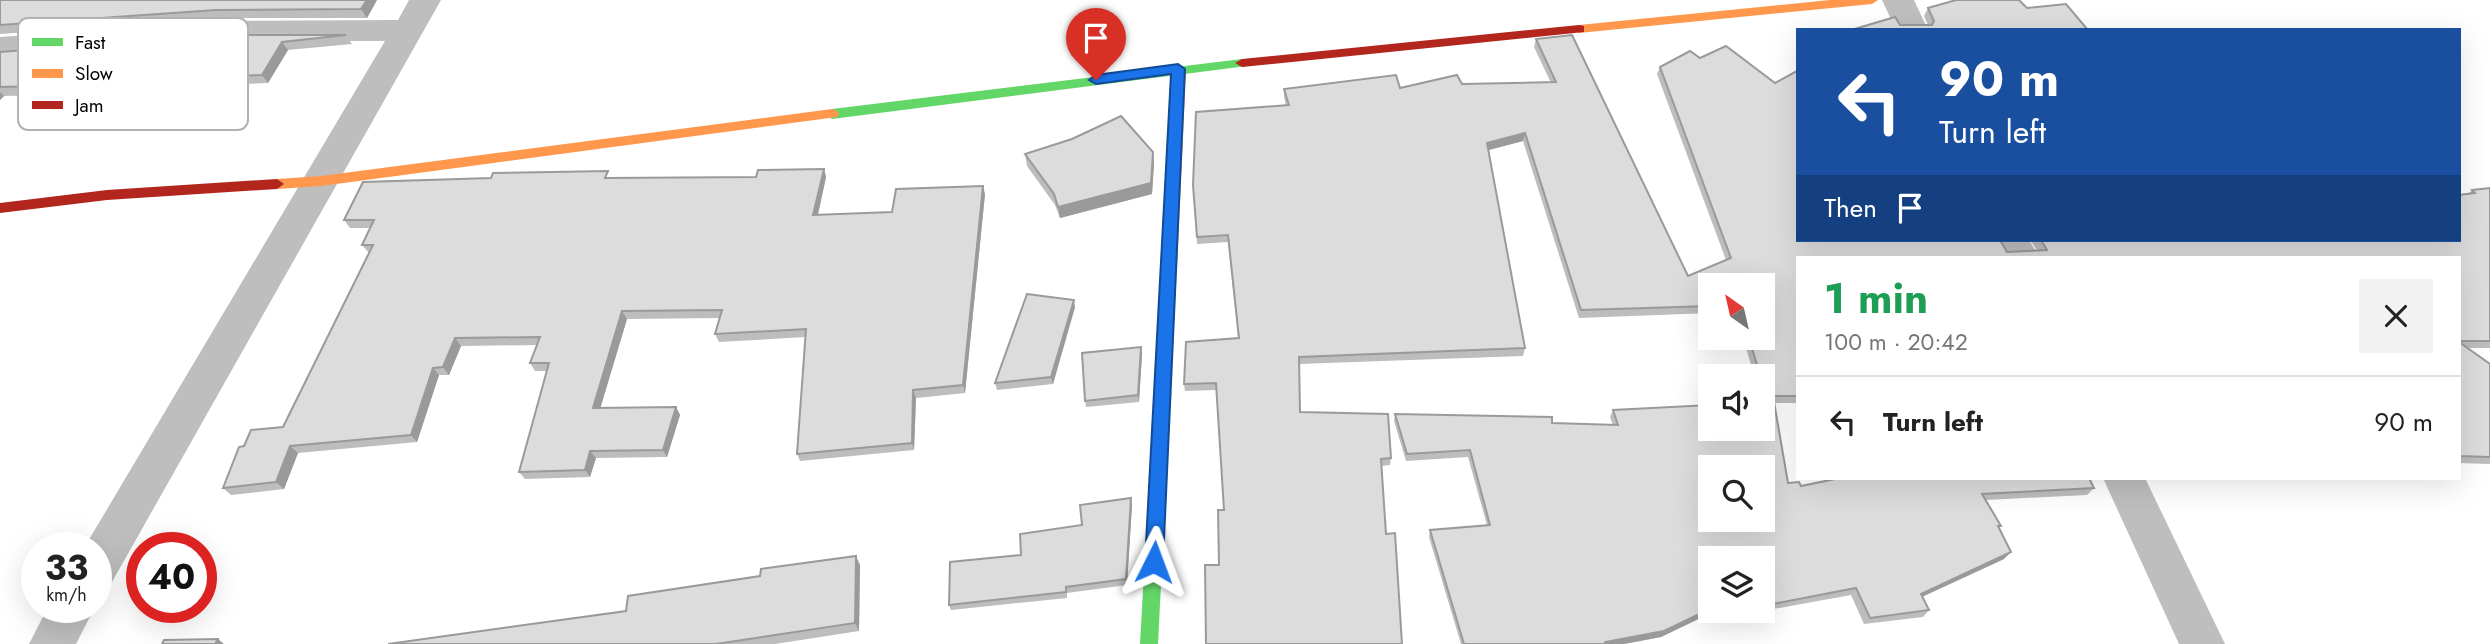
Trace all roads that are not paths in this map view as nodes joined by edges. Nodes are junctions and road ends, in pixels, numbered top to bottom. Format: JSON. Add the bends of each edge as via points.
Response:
{"nodes":[{"id":1,"x":1872,"y":0,"type":"edge"},
{"id":2,"x":1898,"y":0,"type":"edge"},
{"id":3,"x":416,"y":15,"type":"edge"},
{"id":4,"x":1911,"y":28,"type":"edge"},
{"id":5,"x":248,"y":29,"type":"edge"},
{"id":6,"x":18,"y":47,"type":"edge"},
{"id":7,"x":0,"y":48,"type":"edge"},
{"id":8,"x":1178,"y":69,"type":"junction"},
{"id":9,"x":321,"y":181,"type":"junction"},
{"id":10,"x":0,"y":208,"type":"edge"},
{"id":11,"x":2125,"y":480,"type":"edge"},
{"id":12,"x":112,"y":540,"type":"edge"},
{"id":13,"x":64,"y":623,"type":"edge"},
{"id":14,"x":52,"y":644,"type":"edge"},
{"id":15,"x":1149,"y":644,"type":"edge"},
{"id":16,"x":2202,"y":644,"type":"edge"}],
"edges":[{"from":1,"to":8,"type":"street"},
{"from":2,"to":4,"type":"street"},
{"from":3,"to":5,"type":"street"},
{"from":3,"to":9,"type":"street"},
{"from":6,"to":7,"type":"street"},
{"from":8,"to":9,"type":"street"},
{"from":8,"to":15,"type":"street"},
{"from":9,"to":10,"type":"street","via":[[107,195]]},
{"from":9,"to":12,"type":"street"},
{"from":11,"to":16,"type":"street"},
{"from":13,"to":14,"type":"street"}]}
